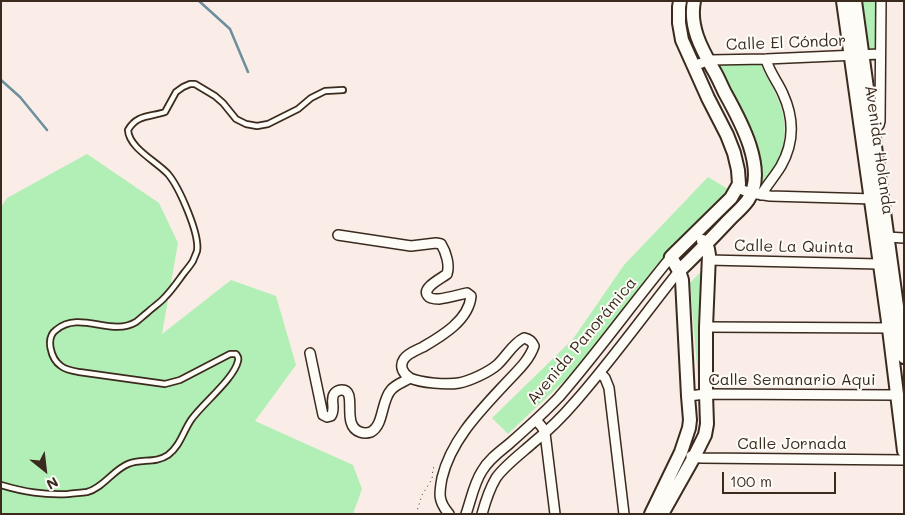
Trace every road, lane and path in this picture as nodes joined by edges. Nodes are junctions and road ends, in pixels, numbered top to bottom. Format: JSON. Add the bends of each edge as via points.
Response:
{"nodes":[{"id":1,"x":680,"y":1,"type":"edge"},
{"id":2,"x":694,"y":1,"type":"edge"},
{"id":3,"x":843,"y":1,"type":"edge"},
{"id":4,"x":855,"y":1,"type":"edge"},
{"id":5,"x":881,"y":1,"type":"edge"},
{"id":6,"x":880,"y":54,"type":"junction"},
{"id":7,"x":856,"y":56,"type":"junction"},
{"id":8,"x":766,"y":59,"type":"junction"},
{"id":9,"x":708,"y":60,"type":"junction"},
{"id":10,"x":693,"y":66,"type":"junction"},
{"id":11,"x":343,"y":90,"type":"dead end"},
{"id":12,"x":873,"y":130,"type":"junction"},
{"id":13,"x":737,"y":188,"type":"junction"},
{"id":14,"x":756,"y":194,"type":"junction"},
{"id":15,"x":876,"y":199,"type":"junction"},
{"id":16,"x":696,"y":233,"type":"junction"},
{"id":17,"x":338,"y":235,"type":"dead end"},
{"id":18,"x":888,"y":237,"type":"junction"},
{"id":19,"x":904,"y":238,"type":"edge"},
{"id":20,"x":706,"y":245,"type":"junction"},
{"id":21,"x":671,"y":257,"type":"junction"},
{"id":22,"x":708,"y":260,"type":"junction"},
{"id":23,"x":879,"y":264,"type":"junction"},
{"id":24,"x":679,"y":271,"type":"junction"},
{"id":25,"x":706,"y":327,"type":"junction"},
{"id":26,"x":894,"y":328,"type":"junction"},
{"id":27,"x":903,"y":348,"type":"edge"},
{"id":28,"x":310,"y":352,"type":"dead end"},
{"id":29,"x":600,"y":373,"type":"junction"},
{"id":30,"x":410,"y":378,"type":"junction"},
{"id":31,"x":706,"y":394,"type":"junction"},
{"id":32,"x":896,"y":395,"type":"junction"},
{"id":33,"x":688,"y":396,"type":"junction"},
{"id":34,"x":536,"y":420,"type":"junction"},
{"id":35,"x":544,"y":434,"type":"junction"},
{"id":36,"x":904,"y":451,"type":"edge"},
{"id":37,"x":681,"y":452,"type":"junction"},
{"id":38,"x":694,"y":457,"type":"junction"},
{"id":39,"x":904,"y":460,"type":"edge"},
{"id":40,"x":446,"y":465,"type":"junction"},
{"id":41,"x":1,"y":485,"type":"edge"},
{"id":42,"x":416,"y":514,"type":"edge"},
{"id":43,"x":449,"y":514,"type":"edge"},
{"id":44,"x":466,"y":514,"type":"edge"},
{"id":45,"x":482,"y":514,"type":"edge"},
{"id":46,"x":556,"y":514,"type":"edge"},
{"id":47,"x":624,"y":514,"type":"edge"},
{"id":48,"x":651,"y":514,"type":"edge"},
{"id":49,"x":662,"y":514,"type":"edge"}],
"edges":[{"from":1,"to":10,"type":"street","via":[[682,40]]},
{"from":2,"to":9,"type":"street","via":[[695,32]]},
{"from":3,"to":7,"type":"street","name":"Avenida Holanda"},
{"from":4,"to":7,"type":"street","name":"Avenida Holanda"},
{"from":5,"to":6,"type":"street"},
{"from":6,"to":7,"type":"street","name":"Calle El Cóndor"},
{"from":6,"to":12,"type":"street","via":[[880,121]]},
{"from":7,"to":8,"type":"street","name":"Calle El Cóndor"},
{"from":7,"to":12,"type":"street","name":"Avenida Holanda"},
{"from":7,"to":15,"type":"street","name":"Avenida Holanda"},
{"from":8,"to":9,"type":"street","name":"Calle El Cóndor"},
{"from":8,"to":14,"type":"street","via":[[783,92],[791,129],[782,164]]},
{"from":9,"to":10,"type":"street","name":"Calle El Cóndor"},
{"from":9,"to":14,"type":"street","via":[[749,144]]},
{"from":10,"to":13,"type":"street","via":[[734,153],[738,170]]},
{"from":11,"to":41,"type":"lane","via":[[325,91],[290,114],[257,126],[236,119],[215,96],[190,84],[176,92],[165,112],[146,116],[130,126],[130,138],[169,176],[186,206],[194,228],[197,252],[166,296],[136,322],[113,326],[84,322],[57,328],[50,337],[52,354],[65,369],[165,384],[180,380],[230,354],[236,354],[238,360],[168,455],[126,465],[85,492],[54,495]]},
{"from":12,"to":15,"type":"street","name":"Avenida Holanda"},
{"from":13,"to":14,"type":"street"},
{"from":13,"to":16,"type":"street"},
{"from":14,"to":15,"type":"street"},
{"from":14,"to":20,"type":"street"},
{"from":15,"to":18,"type":"street","name":"Avenida Holanda"},
{"from":15,"to":23,"type":"street","name":"Avenida Holanda"},
{"from":16,"to":20,"type":"street"},
{"from":16,"to":21,"type":"street"},
{"from":17,"to":30,"type":"street","via":[[411,246],[441,244],[449,268],[447,274],[427,289],[428,297],[439,299],[467,293],[470,296],[456,325],[402,361],[403,370]]},
{"from":18,"to":19,"type":"street"},
{"from":18,"to":26,"type":"street","name":"Avenida Holanda"},
{"from":20,"to":22,"type":"street"},
{"from":20,"to":24,"type":"street"},
{"from":21,"to":24,"type":"street"},
{"from":21,"to":34,"type":"street","name":"Avenida Panorámica","via":[[592,357]]},
{"from":22,"to":23,"type":"street","name":"Calle La Quinta"},
{"from":22,"to":25,"type":"street"},
{"from":23,"to":26,"type":"street","name":"Avenida Holanda"},
{"from":24,"to":29,"type":"street","name":"Avenida Panorámica"},
{"from":24,"to":33,"type":"street"},
{"from":25,"to":26,"type":"street"},
{"from":25,"to":31,"type":"street"},
{"from":26,"to":27,"type":"street","name":"Avenida Holanda"},
{"from":26,"to":32,"type":"street","name":"Avenida Holanda"},
{"from":28,"to":30,"type":"street","via":[[323,415],[327,417],[334,413],[334,394],[346,391],[350,399],[350,421],[360,432],[371,432],[377,427],[390,391]]},
{"from":29,"to":35,"type":"street","name":"Avenida Panorámica"},
{"from":29,"to":47,"type":"street","via":[[610,388]]},
{"from":30,"to":40,"type":"street","via":[[459,383],[493,368],[516,342],[524,338],[533,343],[528,359],[460,438]]},
{"from":31,"to":32,"type":"street","name":"Calle Semanario Aqui"},
{"from":31,"to":33,"type":"street","name":"Calle Semanario Aqui"},
{"from":31,"to":38,"type":"street","via":[[705,436]]},
{"from":32,"to":36,"type":"street","name":"Avenida Holanda"},
{"from":33,"to":37,"type":"street","via":[[690,420]]},
{"from":34,"to":35,"type":"street"},
{"from":34,"to":44,"type":"street","name":"Avenida Panorámica","via":[[481,471]]},
{"from":35,"to":45,"type":"street","name":"Avenida Panorámica","via":[[496,478]]},
{"from":35,"to":46,"type":"street"},
{"from":37,"to":38,"type":"street","name":"Calle Jornada"},
{"from":37,"to":48,"type":"street"},
{"from":38,"to":39,"type":"street","name":"Calle Jornada"},
{"from":38,"to":49,"type":"street"},
{"from":40,"to":42,"type":"path","via":[[433,468],[432,479]]},
{"from":40,"to":43,"type":"street","via":[[440,500]]}]}
